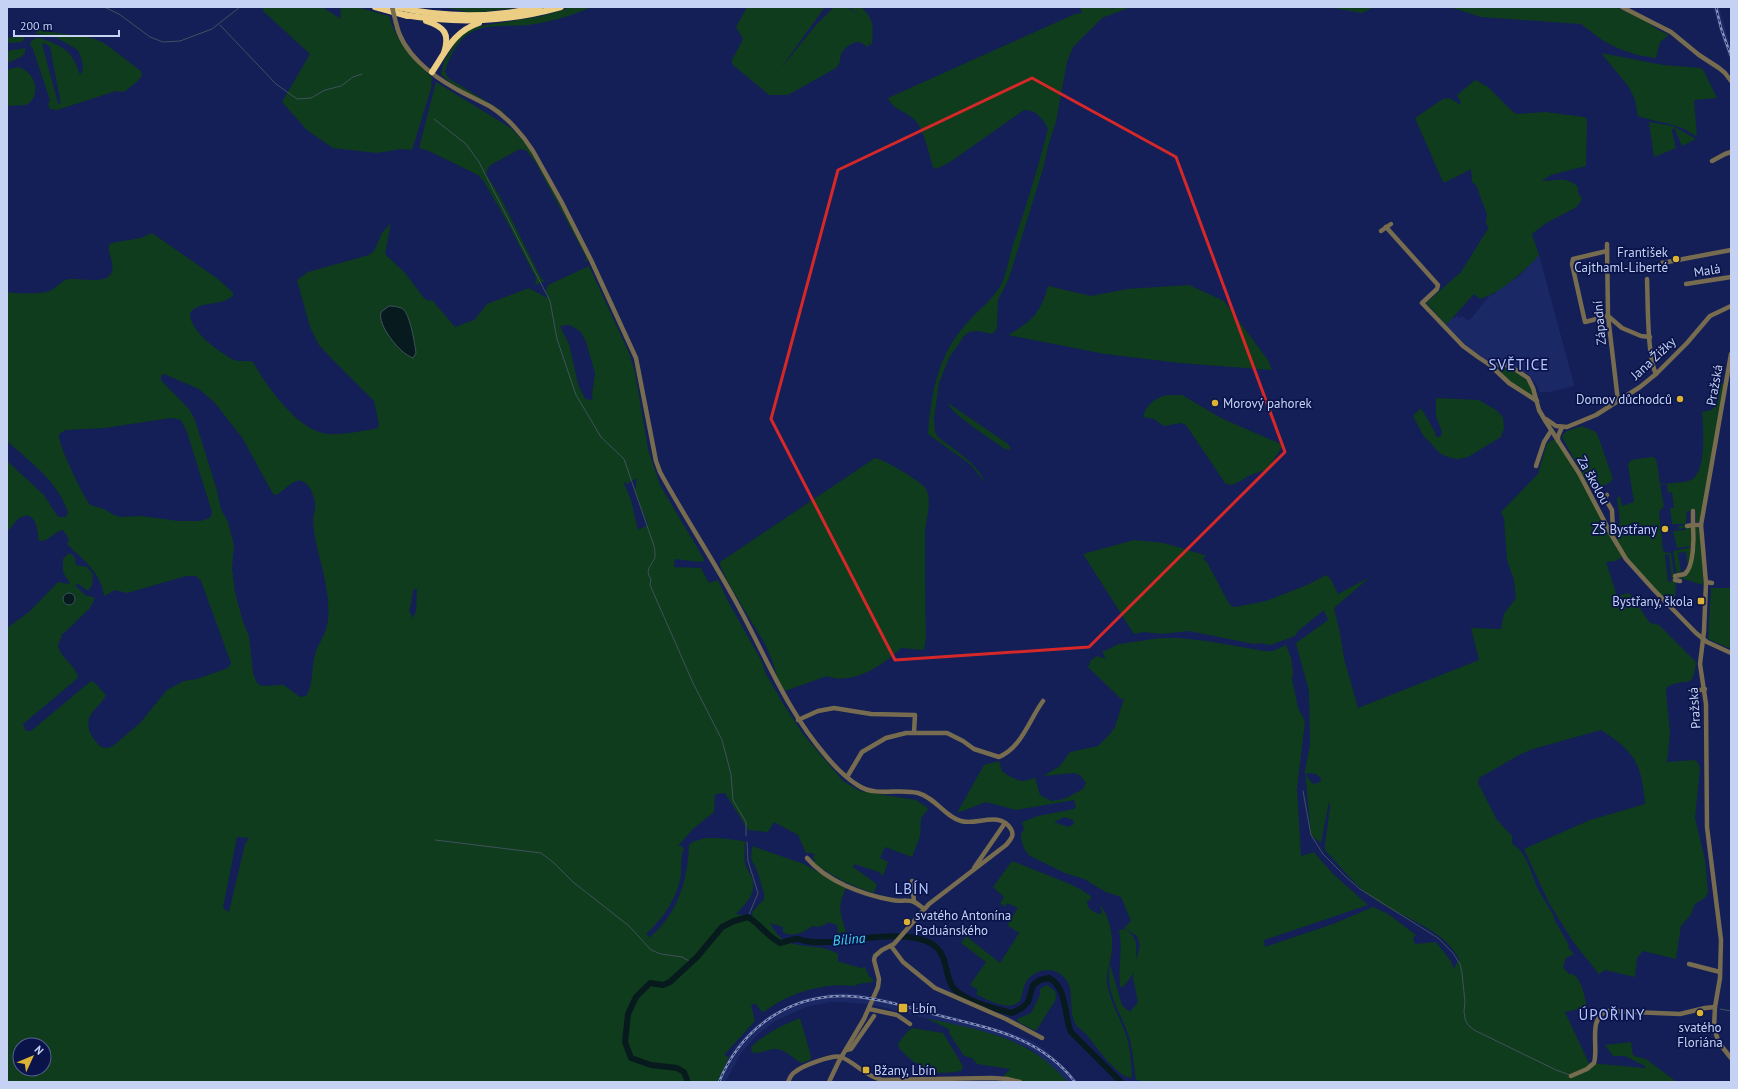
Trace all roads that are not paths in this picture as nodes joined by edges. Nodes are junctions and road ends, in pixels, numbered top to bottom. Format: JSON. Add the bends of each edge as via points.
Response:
{"nodes":[{"id":1,"x":375,"y":7,"type":"edge"},
{"id":2,"x":392,"y":7,"type":"edge"},
{"id":3,"x":540,"y":7,"type":"edge"},
{"id":4,"x":561,"y":7,"type":"edge"},
{"id":5,"x":1622,"y":7,"type":"edge"},
{"id":6,"x":401,"y":9,"type":"edge"},
{"id":7,"x":484,"y":21,"type":"junction"},
{"id":8,"x":444,"y":53,"type":"junction"},
{"id":9,"x":432,"y":72,"type":"junction"},
{"id":10,"x":1731,"y":81,"type":"edge"},
{"id":11,"x":1731,"y":152,"type":"edge"},
{"id":12,"x":1712,"y":161,"type":"dead end"},
{"id":13,"x":1391,"y":224,"type":"dead end"},
{"id":14,"x":1386,"y":227,"type":"junction"},
{"id":15,"x":1381,"y":231,"type":"dead end"},
{"id":16,"x":1607,"y":244,"type":"dead end"},
{"id":17,"x":1731,"y":250,"type":"edge"},
{"id":18,"x":1607,"y":251,"type":"junction"},
{"id":19,"x":1662,"y":264,"type":"dead end"},
{"id":20,"x":1731,"y":277,"type":"edge"},
{"id":21,"x":1647,"y":280,"type":"dead end"},
{"id":22,"x":1686,"y":284,"type":"dead end"},
{"id":23,"x":1731,"y":306,"type":"edge"},
{"id":24,"x":1608,"y":316,"type":"junction"},
{"id":25,"x":1650,"y":337,"type":"junction"},
{"id":26,"x":1731,"y":354,"type":"edge"},
{"id":27,"x":1490,"y":365,"type":"junction"},
{"id":28,"x":1656,"y":374,"type":"junction"},
{"id":29,"x":1537,"y":401,"type":"junction"},
{"id":30,"x":1618,"y":401,"type":"junction"},
{"id":31,"x":1542,"y":415,"type":"junction"},
{"id":32,"x":1562,"y":427,"type":"junction"},
{"id":33,"x":1551,"y":431,"type":"junction"},
{"id":34,"x":1558,"y":441,"type":"junction"},
{"id":35,"x":1536,"y":466,"type":"dead end"},
{"id":36,"x":1604,"y":496,"type":"dead end"},
{"id":37,"x":1703,"y":510,"type":"junction"},
{"id":38,"x":1701,"y":525,"type":"junction"},
{"id":39,"x":1687,"y":526,"type":"dead end"},
{"id":40,"x":1692,"y":526,"type":"junction"},
{"id":41,"x":1611,"y":534,"type":"junction"},
{"id":42,"x":1683,"y":570,"type":"dead end"},
{"id":43,"x":1712,"y":582,"type":"dead end"},
{"id":44,"x":1704,"y":586,"type":"junction"},
{"id":45,"x":1703,"y":639,"type":"junction"},
{"id":46,"x":1731,"y":653,"type":"edge"},
{"id":47,"x":1705,"y":689,"type":"junction"},
{"id":48,"x":1694,"y":691,"type":"dead end"},
{"id":49,"x":1043,"y":701,"type":"dead end"},
{"id":50,"x":798,"y":720,"type":"junction"},
{"id":51,"x":914,"y":732,"type":"junction"},
{"id":52,"x":847,"y":777,"type":"junction"},
{"id":53,"x":1005,"y":824,"type":"junction"},
{"id":54,"x":807,"y":858,"type":"dead end"},
{"id":55,"x":973,"y":870,"type":"junction"},
{"id":56,"x":912,"y":881,"type":"dead end"},
{"id":57,"x":914,"y":902,"type":"junction"},
{"id":58,"x":924,"y":909,"type":"junction"},
{"id":59,"x":891,"y":946,"type":"junction"},
{"id":60,"x":1689,"y":964,"type":"dead end"},
{"id":61,"x":1720,"y":972,"type":"junction"},
{"id":62,"x":1715,"y":1007,"type":"junction"},
{"id":63,"x":869,"y":1009,"type":"junction"},
{"id":64,"x":874,"y":1016,"type":"dead end"},
{"id":65,"x":910,"y":1024,"type":"dead end"},
{"id":66,"x":1042,"y":1038,"type":"dead end"},
{"id":67,"x":846,"y":1050,"type":"junction"},
{"id":68,"x":841,"y":1057,"type":"junction"},
{"id":69,"x":1731,"y":1058,"type":"edge"},
{"id":70,"x":1571,"y":1076,"type":"dead end"},
{"id":71,"x":788,"y":1082,"type":"edge"},
{"id":72,"x":829,"y":1082,"type":"edge"},
{"id":73,"x":1020,"y":1082,"type":"edge"}],
"edges":[{"from":1,"to":6,"type":"highway"},
{"from":2,"to":9,"type":"street","bridge":true,"via":[[399,34],[410,52]]},
{"from":3,"to":6,"type":"highway","via":[[506,14],[472,16]]},
{"from":4,"to":7,"type":"highway","via":[[529,15]]},
{"from":5,"to":10,"type":"street","via":[[1671,32],[1719,68]]},
{"from":6,"to":7,"type":"highway","via":[[431,19]]},
{"from":6,"to":8,"type":"highway","via":[[442,28],[447,38]]},
{"from":7,"to":8,"type":"highway","via":[[461,31]]},
{"from":8,"to":9,"type":"highway"},
{"from":9,"to":50,"type":"street","via":[[457,90],[500,113],[528,143],[561,200],[636,358],[660,472],[735,600],[783,696]]},
{"from":11,"to":12,"type":"street"},
{"from":13,"to":14,"type":"street"},
{"from":14,"to":15,"type":"street"},
{"from":14,"to":27,"type":"street","via":[[1436,283],[1438,288],[1422,303],[1466,349]]},
{"from":16,"to":18,"type":"street","name":"Západní"},
{"from":17,"to":19,"type":"street"},
{"from":18,"to":24,"type":"street","name":"Západní"},
{"from":18,"to":24,"type":"street","via":[[1573,259],[1572,264],[1585,322]]},
{"from":20,"to":22,"type":"street","name":"Malá"},
{"from":21,"to":25,"type":"street"},
{"from":23,"to":28,"type":"street","name":"Jana Žižky","via":[[1710,316]]},
{"from":24,"to":25,"type":"street","via":[[1622,328]]},
{"from":24,"to":30,"type":"street","name":"Západní"},
{"from":25,"to":28,"type":"street","via":[[1653,368]]},
{"from":26,"to":37,"type":"street","name":"Pražská"},
{"from":27,"to":29,"type":"street","via":[[1509,383]]},
{"from":27,"to":29,"type":"street","name":"Za školou","via":[[1506,365],[1524,375],[1530,381]]},
{"from":28,"to":30,"type":"street","name":"Jana Žižky"},
{"from":29,"to":31,"type":"street","name":"Za školou"},
{"from":30,"to":32,"type":"street","name":"Jana Žižky","via":[[1573,426]]},
{"from":31,"to":32,"type":"street","via":[[1552,424]]},
{"from":31,"to":33,"type":"street","name":"Za školou"},
{"from":32,"to":34,"type":"street"},
{"from":33,"to":34,"type":"street","name":"Za školou"},
{"from":33,"to":35,"type":"street","via":[[1544,442]]},
{"from":34,"to":41,"type":"street","name":"Za školou","via":[[1579,473]]},
{"from":36,"to":41,"type":"street","via":[[1612,510],[1614,531]]},
{"from":37,"to":38,"type":"street","name":"Pražská"},
{"from":37,"to":40,"type":"street","via":[[1692,512]]},
{"from":38,"to":40,"type":"street"},
{"from":38,"to":44,"type":"street","name":"Pražská"},
{"from":39,"to":40,"type":"street"},
{"from":40,"to":42,"type":"street","via":[[1694,543],[1688,570],[1677,578]]},
{"from":41,"to":45,"type":"street","name":"Za školou","via":[[1626,559],[1642,578]]},
{"from":43,"to":44,"type":"street"},
{"from":44,"to":45,"type":"street","name":"Pražská"},
{"from":45,"to":46,"type":"street","name":"Za školou"},
{"from":45,"to":47,"type":"street","name":"Pražská","via":[[1700,664]]},
{"from":47,"to":48,"type":"street"},
{"from":47,"to":61,"type":"street","name":"Pražská","via":[[1707,827],[1720,932]]},
{"from":49,"to":51,"type":"street","via":[[1017,744],[1008,753],[999,757],[974,749],[946,733]]},
{"from":50,"to":51,"type":"street","via":[[818,711],[834,708],[871,714],[915,715]]},
{"from":50,"to":52,"type":"street","via":[[817,746]]},
{"from":51,"to":52,"type":"street","via":[[897,734],[873,744],[858,756]]},
{"from":52,"to":53,"type":"street","via":[[861,788],[870,791],[921,794],[959,821],[991,818]]},
{"from":53,"to":55,"type":"street"},
{"from":53,"to":55,"type":"street","via":[[1012,832],[1010,840]]},
{"from":54,"to":57,"type":"street","via":[[813,866],[846,887],[894,901]]},
{"from":55,"to":58,"type":"street"},
{"from":56,"to":57,"type":"street"},
{"from":57,"to":58,"type":"street"},
{"from":58,"to":59,"type":"street"},
{"from":59,"to":63,"type":"street","via":[[875,956],[874,965],[879,983]]},
{"from":59,"to":66,"type":"street","via":[[903,962],[935,988],[1006,1018]]},
{"from":60,"to":61,"type":"street"},
{"from":61,"to":62,"type":"street","name":"Pražská"},
{"from":62,"to":69,"type":"street","name":"Pražská","via":[[1715,1033],[1724,1051]]},
{"from":62,"to":70,"type":"street","via":[[1680,1014],[1603,1012],[1597,1021],[1594,1063]]},
{"from":63,"to":65,"type":"street","via":[[897,1015]]},
{"from":63,"to":67,"type":"street"},
{"from":64,"to":67,"type":"street","via":[[851,1049]]},
{"from":67,"to":68,"type":"street"},
{"from":68,"to":71,"type":"street","via":[[801,1067],[792,1074]]},
{"from":68,"to":72,"type":"street"},
{"from":68,"to":73,"type":"street","via":[[863,1073],[882,1080],[992,1078]]}]}
